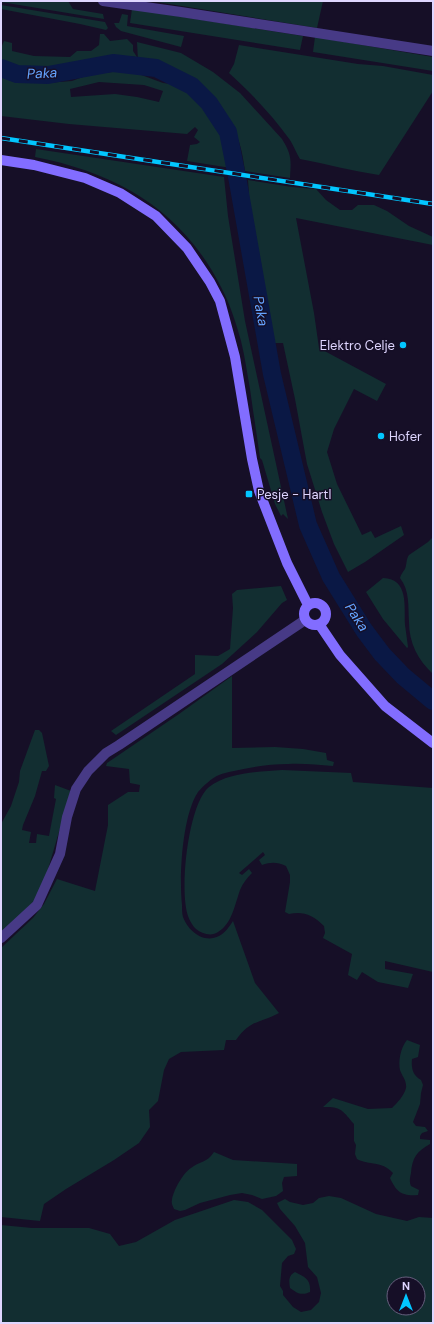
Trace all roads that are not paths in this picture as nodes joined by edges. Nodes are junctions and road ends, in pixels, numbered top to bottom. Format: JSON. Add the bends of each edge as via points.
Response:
{"nodes":[{"id":1,"x":103,"y":1,"type":"edge"},
{"id":2,"x":433,"y":51,"type":"edge"},
{"id":3,"x":1,"y":160,"type":"edge"},
{"id":4,"x":308,"y":605,"type":"junction"},
{"id":5,"x":305,"y":620,"type":"junction"},
{"id":6,"x":319,"y":624,"type":"junction"},
{"id":7,"x":433,"y":743,"type":"edge"},
{"id":8,"x":1,"y":938,"type":"edge"}],
"edges":[{"from":1,"to":2,"type":"street"},
{"from":3,"to":4,"type":"main road","via":[[34,165],[85,178],[120,193],[156,216],[187,248],[220,301],[235,357],[259,491],[287,563]]},
{"from":4,"to":5,"type":"main road","via":[[303,614]]},
{"from":4,"to":6,"type":"main road","via":[[315,602],[324,608],[326,616]]},
{"from":5,"to":6,"type":"main road","via":[[311,624]]},
{"from":5,"to":8,"type":"street","via":[[106,753],[88,771],[76,789],[67,817],[60,854],[37,905]]},
{"from":6,"to":7,"type":"main road","via":[[340,655],[385,706]]}]}
